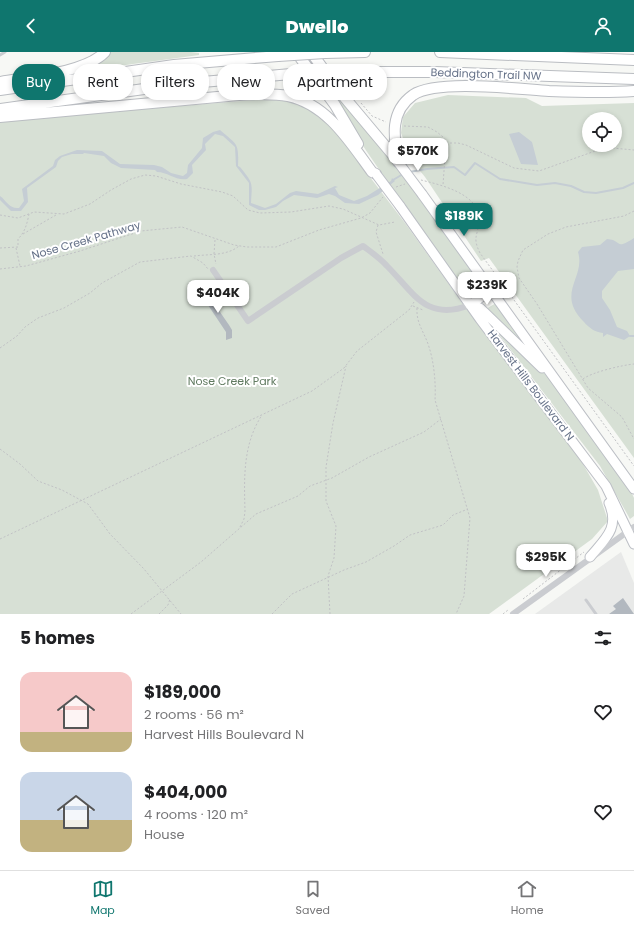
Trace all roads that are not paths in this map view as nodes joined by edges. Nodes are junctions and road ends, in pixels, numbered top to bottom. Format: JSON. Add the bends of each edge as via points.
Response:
{"nodes":[{"id":1,"x":5,"y":52,"type":"edge"},
{"id":2,"x":105,"y":52,"type":"edge"},
{"id":3,"x":296,"y":52,"type":"edge"},
{"id":4,"x":311,"y":52,"type":"edge"},
{"id":5,"x":365,"y":52,"type":"edge"},
{"id":6,"x":440,"y":52,"type":"edge"},
{"id":7,"x":0,"y":56,"type":"edge"},
{"id":8,"x":634,"y":60,"type":"edge"},
{"id":9,"x":634,"y":79,"type":"edge"},
{"id":10,"x":0,"y":82,"type":"edge"},
{"id":11,"x":0,"y":90,"type":"edge"},
{"id":12,"x":634,"y":91,"type":"edge"},
{"id":13,"x":0,"y":109,"type":"edge"},
{"id":14,"x":0,"y":117,"type":"edge"},
{"id":15,"x":398,"y":162,"type":"junction"},
{"id":16,"x":376,"y":174,"type":"junction"},
{"id":17,"x":213,"y":270,"type":"road end"},
{"id":18,"x":491,"y":290,"type":"junction"},
{"id":19,"x":470,"y":305,"type":"junction"},
{"id":20,"x":562,"y":388,"type":"junction"},
{"id":21,"x":589,"y":462,"type":"junction"},
{"id":22,"x":634,"y":489,"type":"edge"},
{"id":23,"x":632,"y":530,"type":"edge"},
{"id":24,"x":634,"y":544,"type":"edge"},
{"id":25,"x":590,"y":553,"type":"junction"},
{"id":26,"x":586,"y":600,"type":"dead end"},
{"id":27,"x":513,"y":614,"type":"edge"},
{"id":28,"x":596,"y":614,"type":"edge"}],
"edges":[{"from":1,"to":7,"type":"lane"},
{"from":2,"to":10,"type":"main road","via":[[78,68]]},
{"from":3,"to":16,"type":"main road","via":[[335,105],[375,168]]},
{"from":4,"to":15,"type":"main road","via":[[340,92]]},
{"from":5,"to":11,"type":"main road","bridge":true,"via":[[174,65]]},
{"from":6,"to":8,"type":"main road","name":"Beddington Trail NW"},
{"from":9,"to":13,"type":"main road","name":"Beddington Trail NW","bridge":true,"via":[[435,72],[291,74],[180,84]]},
{"from":12,"to":15,"type":"main road","via":[[591,92],[457,86],[428,88],[405,102],[394,121]]},
{"from":14,"to":16,"type":"main road","via":[[239,95],[287,96],[305,101],[321,111]]},
{"from":15,"to":18,"type":"main road","name":"Harvest Hills Boulevard N","bridge":true},
{"from":16,"to":19,"type":"main road","name":"Harvest Hills Boulevard N","bridge":true},
{"from":17,"to":19,"type":"street","via":[[248,321],[363,246],[388,266],[416,298],[433,308],[443,312]]},
{"from":18,"to":19,"type":"main road"},
{"from":18,"to":20,"type":"main road","name":"Harvest Hills Boulevard N"},
{"from":19,"to":20,"type":"main road","via":[[480,308]]},
{"from":19,"to":21,"type":"main road","name":"Harvest Hills Boulevard N"},
{"from":20,"to":22,"type":"main road","name":"Harvest Hills Boulevard N"},
{"from":21,"to":23,"type":"main road","name":"Harvest Hills Boulevard N"},
{"from":21,"to":25,"type":"main road","via":[[614,518],[611,532]]},
{"from":23,"to":24,"type":"main road","name":"Harvest Hills Boulevard N"},
{"from":23,"to":25,"type":"street"},
{"from":25,"to":27,"type":"street"},
{"from":26,"to":28,"type":"lane"}]}
